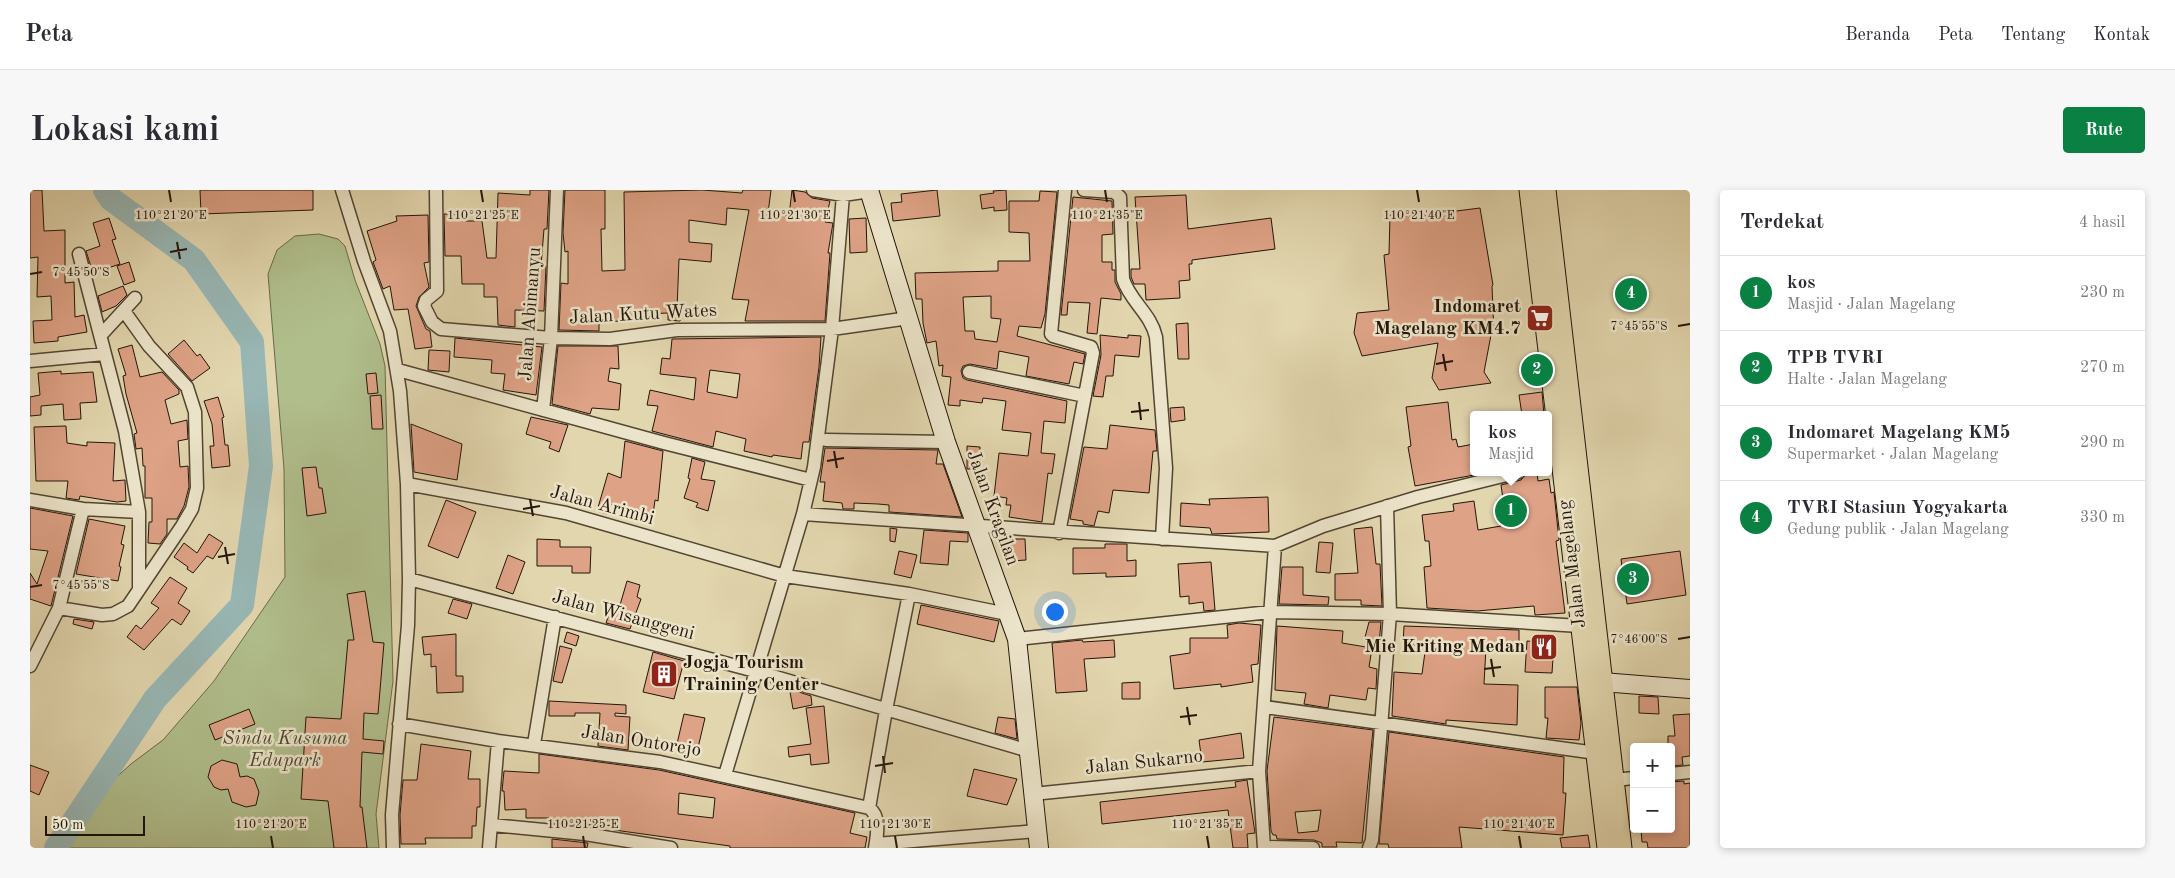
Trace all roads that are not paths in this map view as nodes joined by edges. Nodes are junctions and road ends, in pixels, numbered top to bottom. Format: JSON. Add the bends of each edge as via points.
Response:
{"nodes":[{"id":1,"x":342,"y":190,"type":"edge"},
{"id":2,"x":436,"y":190,"type":"edge"},
{"id":3,"x":557,"y":190,"type":"edge"},
{"id":4,"x":813,"y":190,"type":"edge"},
{"id":5,"x":870,"y":190,"type":"edge"},
{"id":6,"x":1065,"y":190,"type":"edge"},
{"id":7,"x":1084,"y":190,"type":"edge"},
{"id":8,"x":1529,"y":190,"type":"edge"},
{"id":9,"x":1546,"y":190,"type":"edge"},
{"id":10,"x":843,"y":194,"type":"junction"},
{"id":11,"x":79,"y":254,"type":"dead end"},
{"id":12,"x":135,"y":298,"type":"dead end"},
{"id":13,"x":124,"y":312,"type":"junction"},
{"id":14,"x":909,"y":318,"type":"junction"},
{"id":15,"x":832,"y":329,"type":"junction"},
{"id":16,"x":101,"y":335,"type":"junction"},
{"id":17,"x":551,"y":338,"type":"junction"},
{"id":18,"x":104,"y":354,"type":"junction"},
{"id":19,"x":30,"y":361,"type":"edge"},
{"id":20,"x":398,"y":370,"type":"junction"},
{"id":21,"x":969,"y":372,"type":"dead end"},
{"id":22,"x":1085,"y":396,"type":"junction"},
{"id":23,"x":543,"y":410,"type":"junction"},
{"id":24,"x":1550,"y":411,"type":"edge"},
{"id":25,"x":1552,"y":434,"type":"edge"},
{"id":26,"x":826,"y":440,"type":"dead end"},
{"id":27,"x":946,"y":442,"type":"junction"},
{"id":28,"x":1555,"y":466,"type":"edge"},
{"id":29,"x":1503,"y":476,"type":"edge"},
{"id":30,"x":811,"y":480,"type":"junction"},
{"id":31,"x":408,"y":484,"type":"junction"},
{"id":32,"x":30,"y":500,"type":"edge"},
{"id":33,"x":1387,"y":506,"type":"junction"},
{"id":34,"x":83,"y":509,"type":"junction"},
{"id":35,"x":139,"y":512,"type":"junction"},
{"id":36,"x":803,"y":514,"type":"junction"},
{"id":37,"x":976,"y":526,"type":"junction"},
{"id":38,"x":1059,"y":533,"type":"junction"},
{"id":39,"x":1162,"y":539,"type":"junction"},
{"id":40,"x":1275,"y":546,"type":"junction"},
{"id":41,"x":785,"y":576,"type":"junction"},
{"id":42,"x":409,"y":579,"type":"junction"},
{"id":43,"x":139,"y":590,"type":"junction"},
{"id":44,"x":909,"y":594,"type":"junction"},
{"id":45,"x":59,"y":608,"type":"junction"},
{"id":46,"x":1270,"y":612,"type":"junction"},
{"id":47,"x":1007,"y":614,"type":"junction"},
{"id":48,"x":1390,"y":614,"type":"junction"},
{"id":49,"x":555,"y":616,"type":"junction"},
{"id":50,"x":1580,"y":626,"type":"junction"},
{"id":51,"x":1017,"y":639,"type":"junction"},
{"id":52,"x":30,"y":666,"type":"edge"},
{"id":53,"x":756,"y":671,"type":"junction"},
{"id":54,"x":1602,"y":682,"type":"junction"},
{"id":55,"x":1690,"y":688,"type":"edge"},
{"id":56,"x":1265,"y":707,"type":"junction"},
{"id":57,"x":886,"y":710,"type":"junction"},
{"id":58,"x":1383,"y":722,"type":"junction"},
{"id":59,"x":399,"y":724,"type":"junction"},
{"id":60,"x":498,"y":741,"type":"junction"},
{"id":61,"x":534,"y":744,"type":"junction"},
{"id":62,"x":1029,"y":751,"type":"junction"},
{"id":63,"x":1596,"y":752,"type":"junction"},
{"id":64,"x":1259,"y":770,"type":"junction"},
{"id":65,"x":1690,"y":772,"type":"edge"},
{"id":66,"x":1675,"y":774,"type":"edge"},
{"id":67,"x":725,"y":775,"type":"junction"},
{"id":68,"x":1630,"y":778,"type":"edge"},
{"id":69,"x":1614,"y":780,"type":"junction"},
{"id":70,"x":1033,"y":794,"type":"junction"},
{"id":71,"x":872,"y":810,"type":"junction"},
{"id":72,"x":492,"y":825,"type":"junction"},
{"id":73,"x":1038,"y":839,"type":"edge"},
{"id":74,"x":875,"y":846,"type":"edge"},
{"id":75,"x":1264,"y":847,"type":"edge"},
{"id":76,"x":393,"y":848,"type":"edge"},
{"id":77,"x":489,"y":848,"type":"edge"},
{"id":78,"x":671,"y":848,"type":"edge"},
{"id":79,"x":1313,"y":848,"type":"edge"},
{"id":80,"x":1369,"y":848,"type":"edge"},
{"id":81,"x":1607,"y":848,"type":"edge"},
{"id":82,"x":1622,"y":848,"type":"edge"}],
"edges":[{"from":1,"to":20,"type":"street","via":[[390,331]]},
{"from":2,"to":17,"type":"street","name":"Jalan Kutu Wates","via":[[437,292],[426,300],[424,306],[432,322],[441,329]]},
{"from":3,"to":17,"type":"street","name":"Jalan Abimanyu"},
{"from":4,"to":10,"type":"street"},
{"from":5,"to":10,"type":"street"},
{"from":5,"to":14,"type":"street","name":"Jalan Kragilan"},
{"from":6,"to":22,"type":"street","via":[[1051,334],[1093,350]]},
{"from":7,"to":39,"type":"street","via":[[1114,192],[1120,197],[1123,280],[1151,320],[1156,336],[1166,468]]},
{"from":8,"to":24,"type":"main road","name":"Jalan Magelang"},
{"from":9,"to":54,"type":"main road","name":"Jalan Magelang"},
{"from":10,"to":15,"type":"street"},
{"from":11,"to":16,"type":"street"},
{"from":12,"to":13,"type":"street"},
{"from":13,"to":16,"type":"street"},
{"from":13,"to":43,"type":"street","via":[[149,346],[187,387],[196,412],[198,444],[198,488],[192,509]]},
{"from":14,"to":15,"type":"street","name":"Jalan Kutu Wates"},
{"from":14,"to":27,"type":"street","name":"Jalan Kragilan"},
{"from":15,"to":17,"type":"street","name":"Jalan Kutu Wates","via":[[702,329],[610,339]]},
{"from":15,"to":30,"type":"street"},
{"from":16,"to":18,"type":"street"},
{"from":17,"to":23,"type":"street","name":"Jalan Abimanyu"},
{"from":18,"to":19,"type":"street"},
{"from":18,"to":35,"type":"street","via":[[125,431]]},
{"from":20,"to":23,"type":"street"},
{"from":20,"to":31,"type":"street"},
{"from":21,"to":22,"type":"street"},
{"from":22,"to":38,"type":"street"},
{"from":23,"to":30,"type":"street"},
{"from":25,"to":28,"type":"main road","name":"Jalan Magelang"},
{"from":26,"to":27,"type":"street"},
{"from":27,"to":37,"type":"street","name":"Jalan Kragilan"},
{"from":28,"to":50,"type":"main road","name":"Jalan Magelang"},
{"from":29,"to":33,"type":"street"},
{"from":30,"to":36,"type":"street"},
{"from":31,"to":41,"type":"street","name":"Jalan Arimbi","via":[[566,513]]},
{"from":31,"to":42,"type":"street"},
{"from":32,"to":34,"type":"street"},
{"from":33,"to":40,"type":"street","via":[[1323,526]]},
{"from":33,"to":48,"type":"street"},
{"from":34,"to":35,"type":"street"},
{"from":34,"to":45,"type":"street"},
{"from":35,"to":43,"type":"street"},
{"from":36,"to":37,"type":"street"},
{"from":36,"to":41,"type":"street"},
{"from":37,"to":38,"type":"street"},
{"from":37,"to":47,"type":"street","name":"Jalan Kragilan"},
{"from":38,"to":39,"type":"street"},
{"from":39,"to":40,"type":"street"},
{"from":40,"to":46,"type":"street"},
{"from":41,"to":44,"type":"street","name":"Jalan Arimbi"},
{"from":41,"to":53,"type":"street"},
{"from":42,"to":49,"type":"street","name":"Jalan Wisanggeni"},
{"from":42,"to":59,"type":"street"},
{"from":43,"to":45,"type":"street","via":[[128,606],[113,614],[95,615]]},
{"from":44,"to":47,"type":"street","name":"Jalan Arimbi"},
{"from":44,"to":57,"type":"street"},
{"from":45,"to":52,"type":"street"},
{"from":46,"to":48,"type":"street"},
{"from":46,"to":51,"type":"street"},
{"from":46,"to":56,"type":"street"},
{"from":47,"to":51,"type":"street","name":"Jalan Kragilan"},
{"from":48,"to":50,"type":"street"},
{"from":48,"to":58,"type":"street"},
{"from":49,"to":53,"type":"street","name":"Jalan Wisanggeni"},
{"from":49,"to":61,"type":"street"},
{"from":50,"to":63,"type":"main road","name":"Jalan Magelang"},
{"from":51,"to":62,"type":"street","name":"Jalan Kragilan"},
{"from":53,"to":57,"type":"street","name":"Jalan Wisanggeni"},
{"from":53,"to":67,"type":"street"},
{"from":54,"to":55,"type":"street"},
{"from":54,"to":69,"type":"main road","name":"Jalan Magelang"},
{"from":56,"to":58,"type":"street"},
{"from":56,"to":64,"type":"street"},
{"from":57,"to":62,"type":"street","name":"Jalan Wisanggeni"},
{"from":57,"to":71,"type":"street"},
{"from":58,"to":63,"type":"street"},
{"from":58,"to":80,"type":"street"},
{"from":59,"to":60,"type":"street","name":"Jalan Ontorejo"},
{"from":59,"to":76,"type":"street","via":[[392,815]]},
{"from":60,"to":61,"type":"street","name":"Jalan Ontorejo"},
{"from":60,"to":72,"type":"street"},
{"from":61,"to":67,"type":"street","name":"Jalan Ontorejo"},
{"from":62,"to":70,"type":"street","name":"Jalan Kragilan"},
{"from":63,"to":81,"type":"main road","name":"Jalan Magelang"},
{"from":64,"to":70,"type":"street","name":"Jalan Sukarno"},
{"from":64,"to":75,"type":"street"},
{"from":65,"to":66,"type":"street"},
{"from":67,"to":71,"type":"street","name":"Jalan Ontorejo"},
{"from":68,"to":69,"type":"street"},
{"from":69,"to":82,"type":"main road","name":"Jalan Magelang"},
{"from":70,"to":73,"type":"street","name":"Jalan Kragilan"},
{"from":71,"to":74,"type":"street","via":[[877,818]]},
{"from":72,"to":77,"type":"street"},
{"from":72,"to":78,"type":"street","via":[[585,834]]},
{"from":73,"to":74,"type":"street"},
{"from":75,"to":79,"type":"street"}]}
